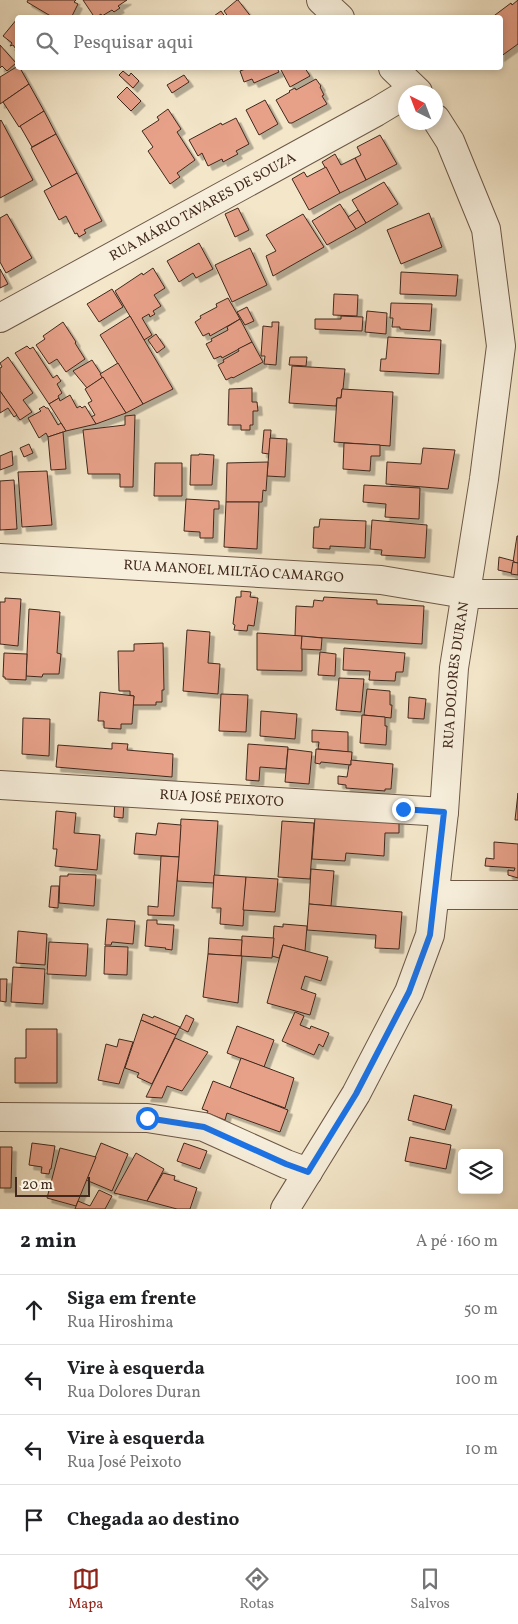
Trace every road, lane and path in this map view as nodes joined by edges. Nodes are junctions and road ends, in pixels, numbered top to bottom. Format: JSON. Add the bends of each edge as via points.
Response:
{"nodes":[{"id":1,"x":321,"y":0,"type":"edge"},
{"id":2,"x":337,"y":15,"type":"edge"},
{"id":3,"x":394,"y":70,"type":"edge"},
{"id":4,"x":406,"y":85,"type":"edge"},
{"id":5,"x":398,"y":99,"type":"edge"},
{"id":6,"x":443,"y":130,"type":"edge"},
{"id":7,"x":0,"y":318,"type":"edge"},
{"id":8,"x":509,"y":345,"type":"edge"},
{"id":9,"x":0,"y":558,"type":"edge"},
{"id":10,"x":465,"y":594,"type":"junction"},
{"id":11,"x":518,"y":594,"type":"edge"},
{"id":12,"x":0,"y":785,"type":"edge"},
{"id":13,"x":444,"y":812,"type":"junction"},
{"id":14,"x":435,"y":895,"type":"junction"},
{"id":15,"x":518,"y":895,"type":"edge"},
{"id":16,"x":0,"y":1117,"type":"edge"},
{"id":17,"x":308,"y":1172,"type":"junction"},
{"id":18,"x":285,"y":1209,"type":"edge"}],
"edges":[{"from":1,"to":2,"type":"street"},
{"from":3,"to":4,"type":"street"},
{"from":5,"to":7,"type":"street","name":"RUA MÁRIO TAVARES DE SOUZA"},
{"from":6,"to":8,"type":"street","name":"RUA DOLORES DURAN","via":[[486,229]]},
{"from":8,"to":10,"type":"street","name":"RUA DOLORES DURAN"},
{"from":9,"to":10,"type":"street","name":"RUA MANOEL MILTÃO CAMARGO","via":[[381,580]]},
{"from":10,"to":11,"type":"street","name":"RUA MANOEL MILTÃO CAMARGO"},
{"from":10,"to":13,"type":"street","name":"RUA DOLORES DURAN","via":[[454,668]]},
{"from":12,"to":13,"type":"street","name":"RUA JOSÉ PEIXOTO"},
{"from":13,"to":14,"type":"street","name":"RUA DOLORES DURAN"},
{"from":14,"to":15,"type":"street"},
{"from":14,"to":17,"type":"street","name":"RUA DOLORES DURAN","via":[[430,935],[409,992],[356,1094]]},
{"from":16,"to":17,"type":"street","via":[[147,1118],[204,1127]]},
{"from":17,"to":18,"type":"street","name":"RUA DOLORES DURAN"}]}
